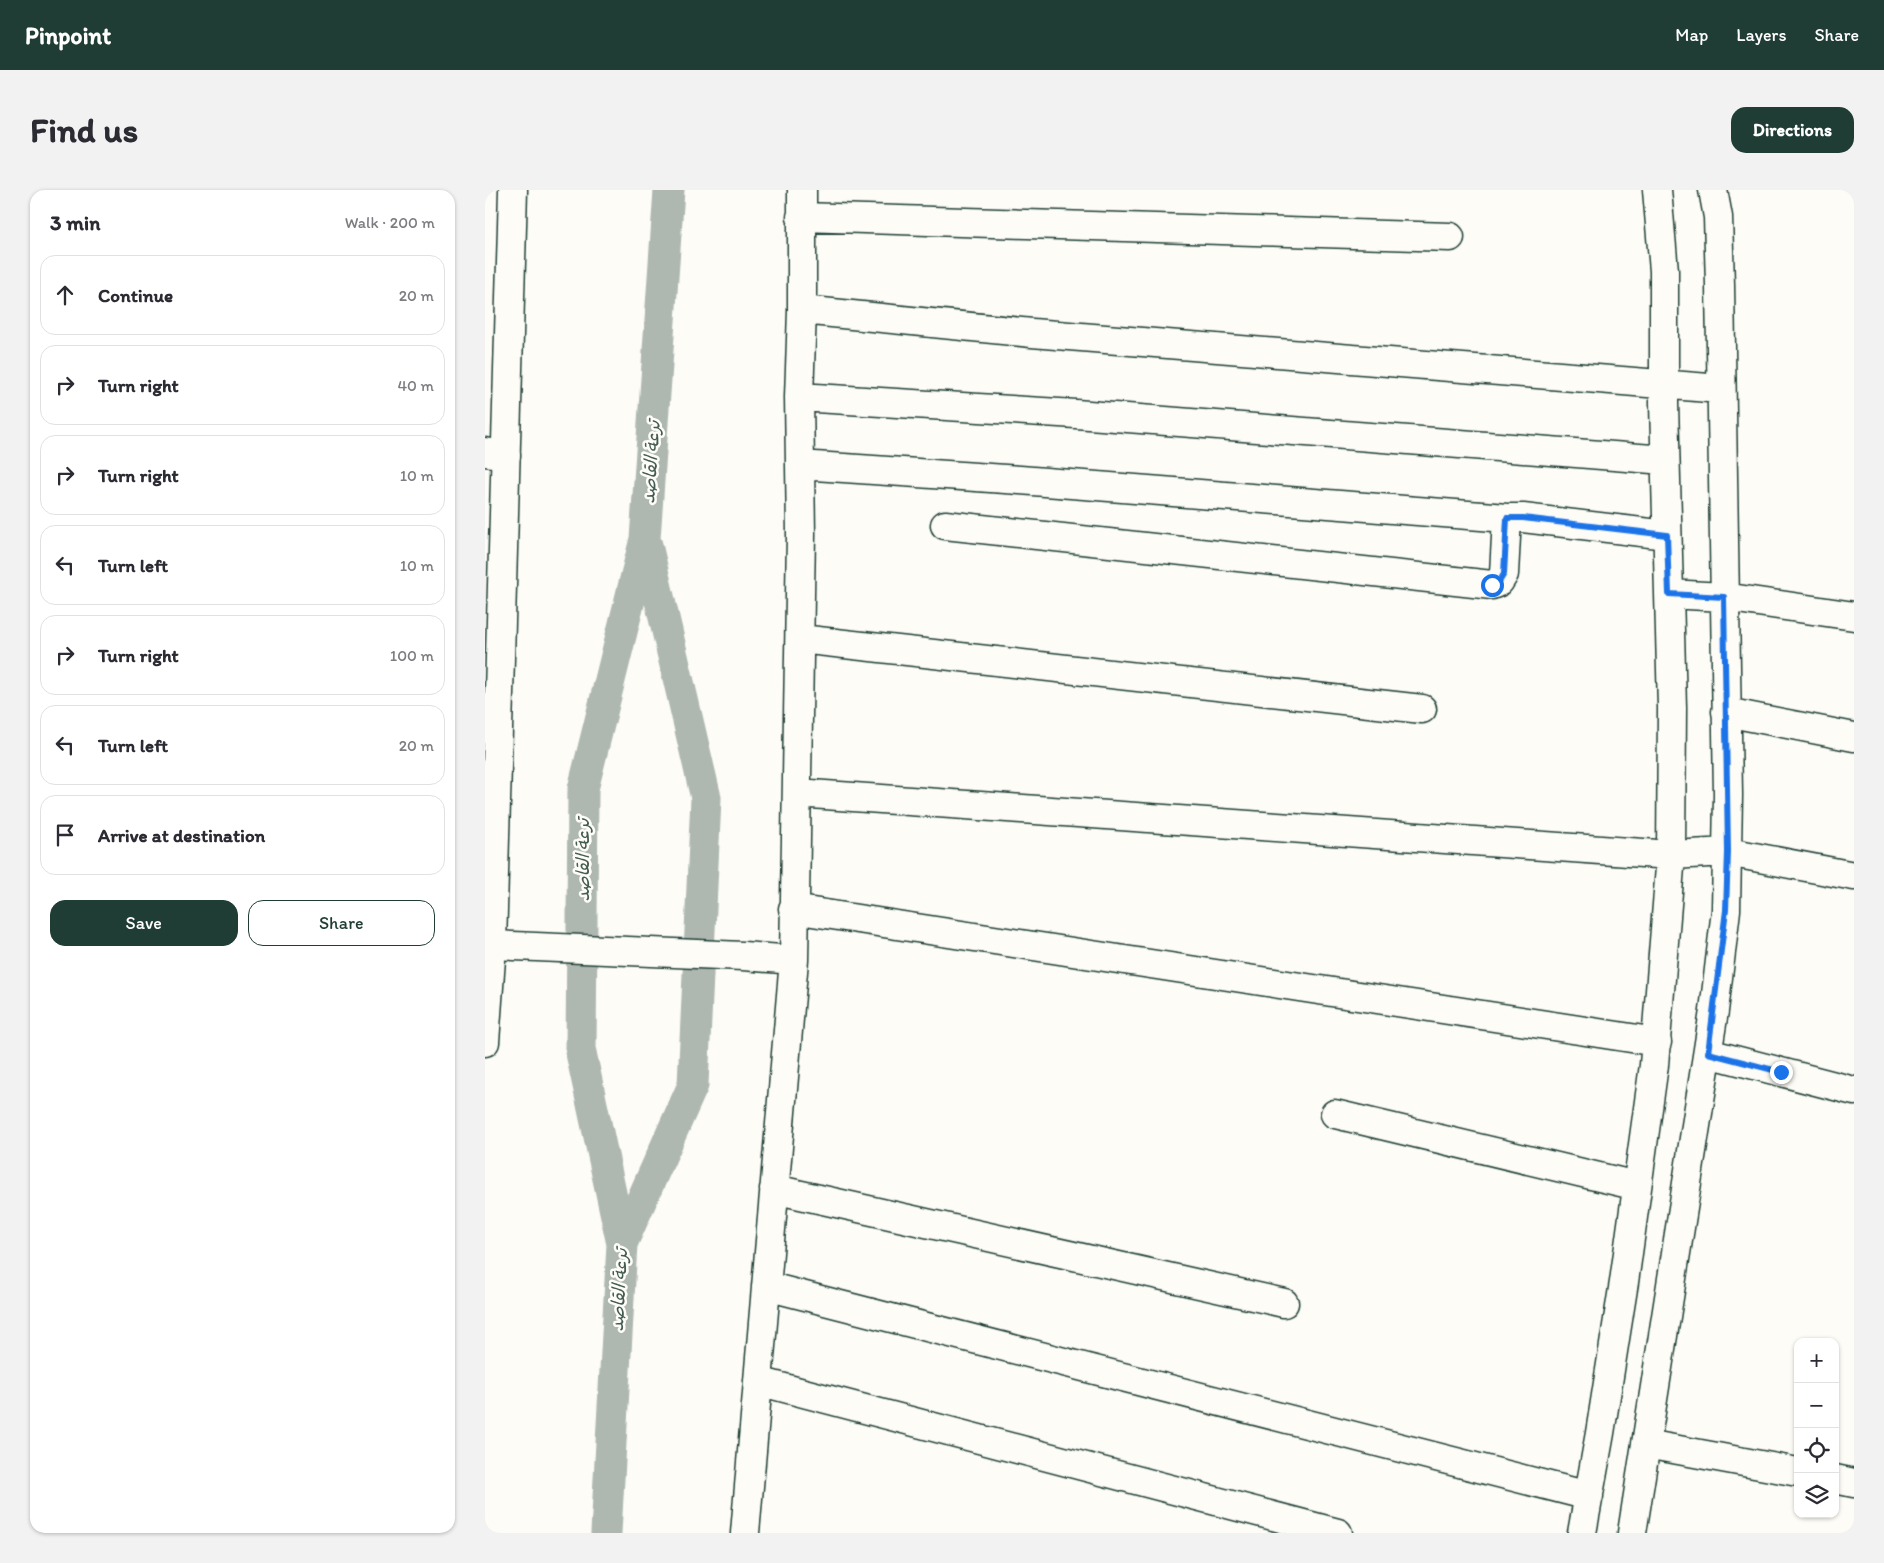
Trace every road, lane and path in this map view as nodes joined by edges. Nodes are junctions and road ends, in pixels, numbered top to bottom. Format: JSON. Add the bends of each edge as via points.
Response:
{"nodes":[{"id":1,"x":513,"y":190,"type":"edge"},
{"id":2,"x":802,"y":190,"type":"edge"},
{"id":3,"x":1657,"y":190,"type":"edge"},
{"id":4,"x":1713,"y":190,"type":"edge"},
{"id":5,"x":801,"y":217,"type":"junction"},
{"id":6,"x":1449,"y":237,"type":"dead end"},
{"id":7,"x":802,"y":310,"type":"junction"},
{"id":8,"x":1664,"y":386,"type":"junction"},
{"id":9,"x":1721,"y":389,"type":"junction"},
{"id":10,"x":799,"y":397,"type":"junction"},
{"id":11,"x":495,"y":454,"type":"edge"},
{"id":12,"x":1665,"y":460,"type":"junction"},
{"id":13,"x":800,"y":465,"type":"junction"},
{"id":14,"x":1507,"y":518,"type":"junction"},
{"id":15,"x":945,"y":525,"type":"dead end"},
{"id":16,"x":1667,"y":535,"type":"junction"},
{"id":17,"x":1669,"y":594,"type":"junction"},
{"id":18,"x":1724,"y":597,"type":"junction"},
{"id":19,"x":1854,"y":616,"type":"edge"},
{"id":20,"x":799,"y":639,"type":"junction"},
{"id":21,"x":1422,"y":709,"type":"dead end"},
{"id":22,"x":1726,"y":712,"type":"junction"},
{"id":23,"x":1854,"y":737,"type":"edge"},
{"id":24,"x":797,"y":793,"type":"junction"},
{"id":25,"x":490,"y":822,"type":"edge"},
{"id":26,"x":1728,"y":852,"type":"junction"},
{"id":27,"x":1671,"y":855,"type":"junction"},
{"id":28,"x":1854,"y":876,"type":"edge"},
{"id":29,"x":793,"y":909,"type":"junction"},
{"id":30,"x":492,"y":945,"type":"junction"},
{"id":31,"x":794,"y":960,"type":"junction"},
{"id":32,"x":485,"y":1042,"type":"edge"},
{"id":33,"x":1657,"y":1042,"type":"junction"},
{"id":34,"x":1708,"y":1053,"type":"junction"},
{"id":35,"x":1854,"y":1091,"type":"edge"},
{"id":36,"x":1335,"y":1114,"type":"dead end"},
{"id":37,"x":1637,"y":1186,"type":"junction"},
{"id":38,"x":774,"y":1188,"type":"junction"},
{"id":39,"x":766,"y":1286,"type":"junction"},
{"id":40,"x":1284,"y":1303,"type":"dead end"},
{"id":41,"x":758,"y":1381,"type":"junction"},
{"id":42,"x":1646,"y":1444,"type":"junction"},
{"id":43,"x":1794,"y":1471,"type":"edge"},
{"id":44,"x":1839,"y":1480,"type":"edge"},
{"id":45,"x":1854,"y":1483,"type":"edge"},
{"id":46,"x":1589,"y":1496,"type":"junction"},
{"id":47,"x":745,"y":1533,"type":"edge"},
{"id":48,"x":1338,"y":1533,"type":"edge"},
{"id":49,"x":1582,"y":1533,"type":"edge"},
{"id":50,"x":1632,"y":1533,"type":"edge"}],
"edges":[{"from":1,"to":11,"type":"street"},
{"from":2,"to":5,"type":"street"},
{"from":3,"to":8,"type":"street","via":[[1664,271]]},
{"from":4,"to":9,"type":"street","via":[[1718,218]]},
{"from":5,"to":6,"type":"street"},
{"from":5,"to":7,"type":"street"},
{"from":7,"to":8,"type":"street","via":[[1041,334]]},
{"from":7,"to":10,"type":"street"},
{"from":8,"to":9,"type":"street"},
{"from":8,"to":12,"type":"street"},
{"from":9,"to":18,"type":"street"},
{"from":10,"to":12,"type":"street","via":[[1076,414]]},
{"from":10,"to":13,"type":"street"},
{"from":11,"to":25,"type":"street"},
{"from":12,"to":16,"type":"street"},
{"from":13,"to":14,"type":"street"},
{"from":13,"to":20,"type":"street"},
{"from":14,"to":15,"type":"street","via":[[1504,574],[1499,582],[1492,585]]},
{"from":14,"to":16,"type":"street"},
{"from":16,"to":17,"type":"street"},
{"from":17,"to":18,"type":"street"},
{"from":17,"to":27,"type":"street"},
{"from":18,"to":19,"type":"street"},
{"from":18,"to":22,"type":"street"},
{"from":20,"to":21,"type":"street"},
{"from":20,"to":24,"type":"street"},
{"from":22,"to":23,"type":"street"},
{"from":22,"to":26,"type":"street"},
{"from":24,"to":27,"type":"street"},
{"from":24,"to":29,"type":"street"},
{"from":25,"to":30,"type":"street"},
{"from":26,"to":27,"type":"street"},
{"from":26,"to":28,"type":"street"},
{"from":26,"to":34,"type":"street","via":[[1726,910]]},
{"from":27,"to":33,"type":"street"},
{"from":29,"to":31,"type":"street"},
{"from":29,"to":33,"type":"street"},
{"from":30,"to":31,"type":"street"},
{"from":30,"to":32,"type":"street"},
{"from":31,"to":38,"type":"street"},
{"from":33,"to":37,"type":"street"},
{"from":34,"to":35,"type":"street"},
{"from":34,"to":42,"type":"street"},
{"from":36,"to":37,"type":"street"},
{"from":37,"to":46,"type":"street"},
{"from":38,"to":39,"type":"street"},
{"from":38,"to":40,"type":"street"},
{"from":39,"to":41,"type":"street"},
{"from":39,"to":46,"type":"street"},
{"from":41,"to":47,"type":"street"},
{"from":41,"to":48,"type":"street"},
{"from":42,"to":43,"type":"street"},
{"from":42,"to":50,"type":"street"},
{"from":44,"to":45,"type":"street"},
{"from":46,"to":49,"type":"street"}]}
